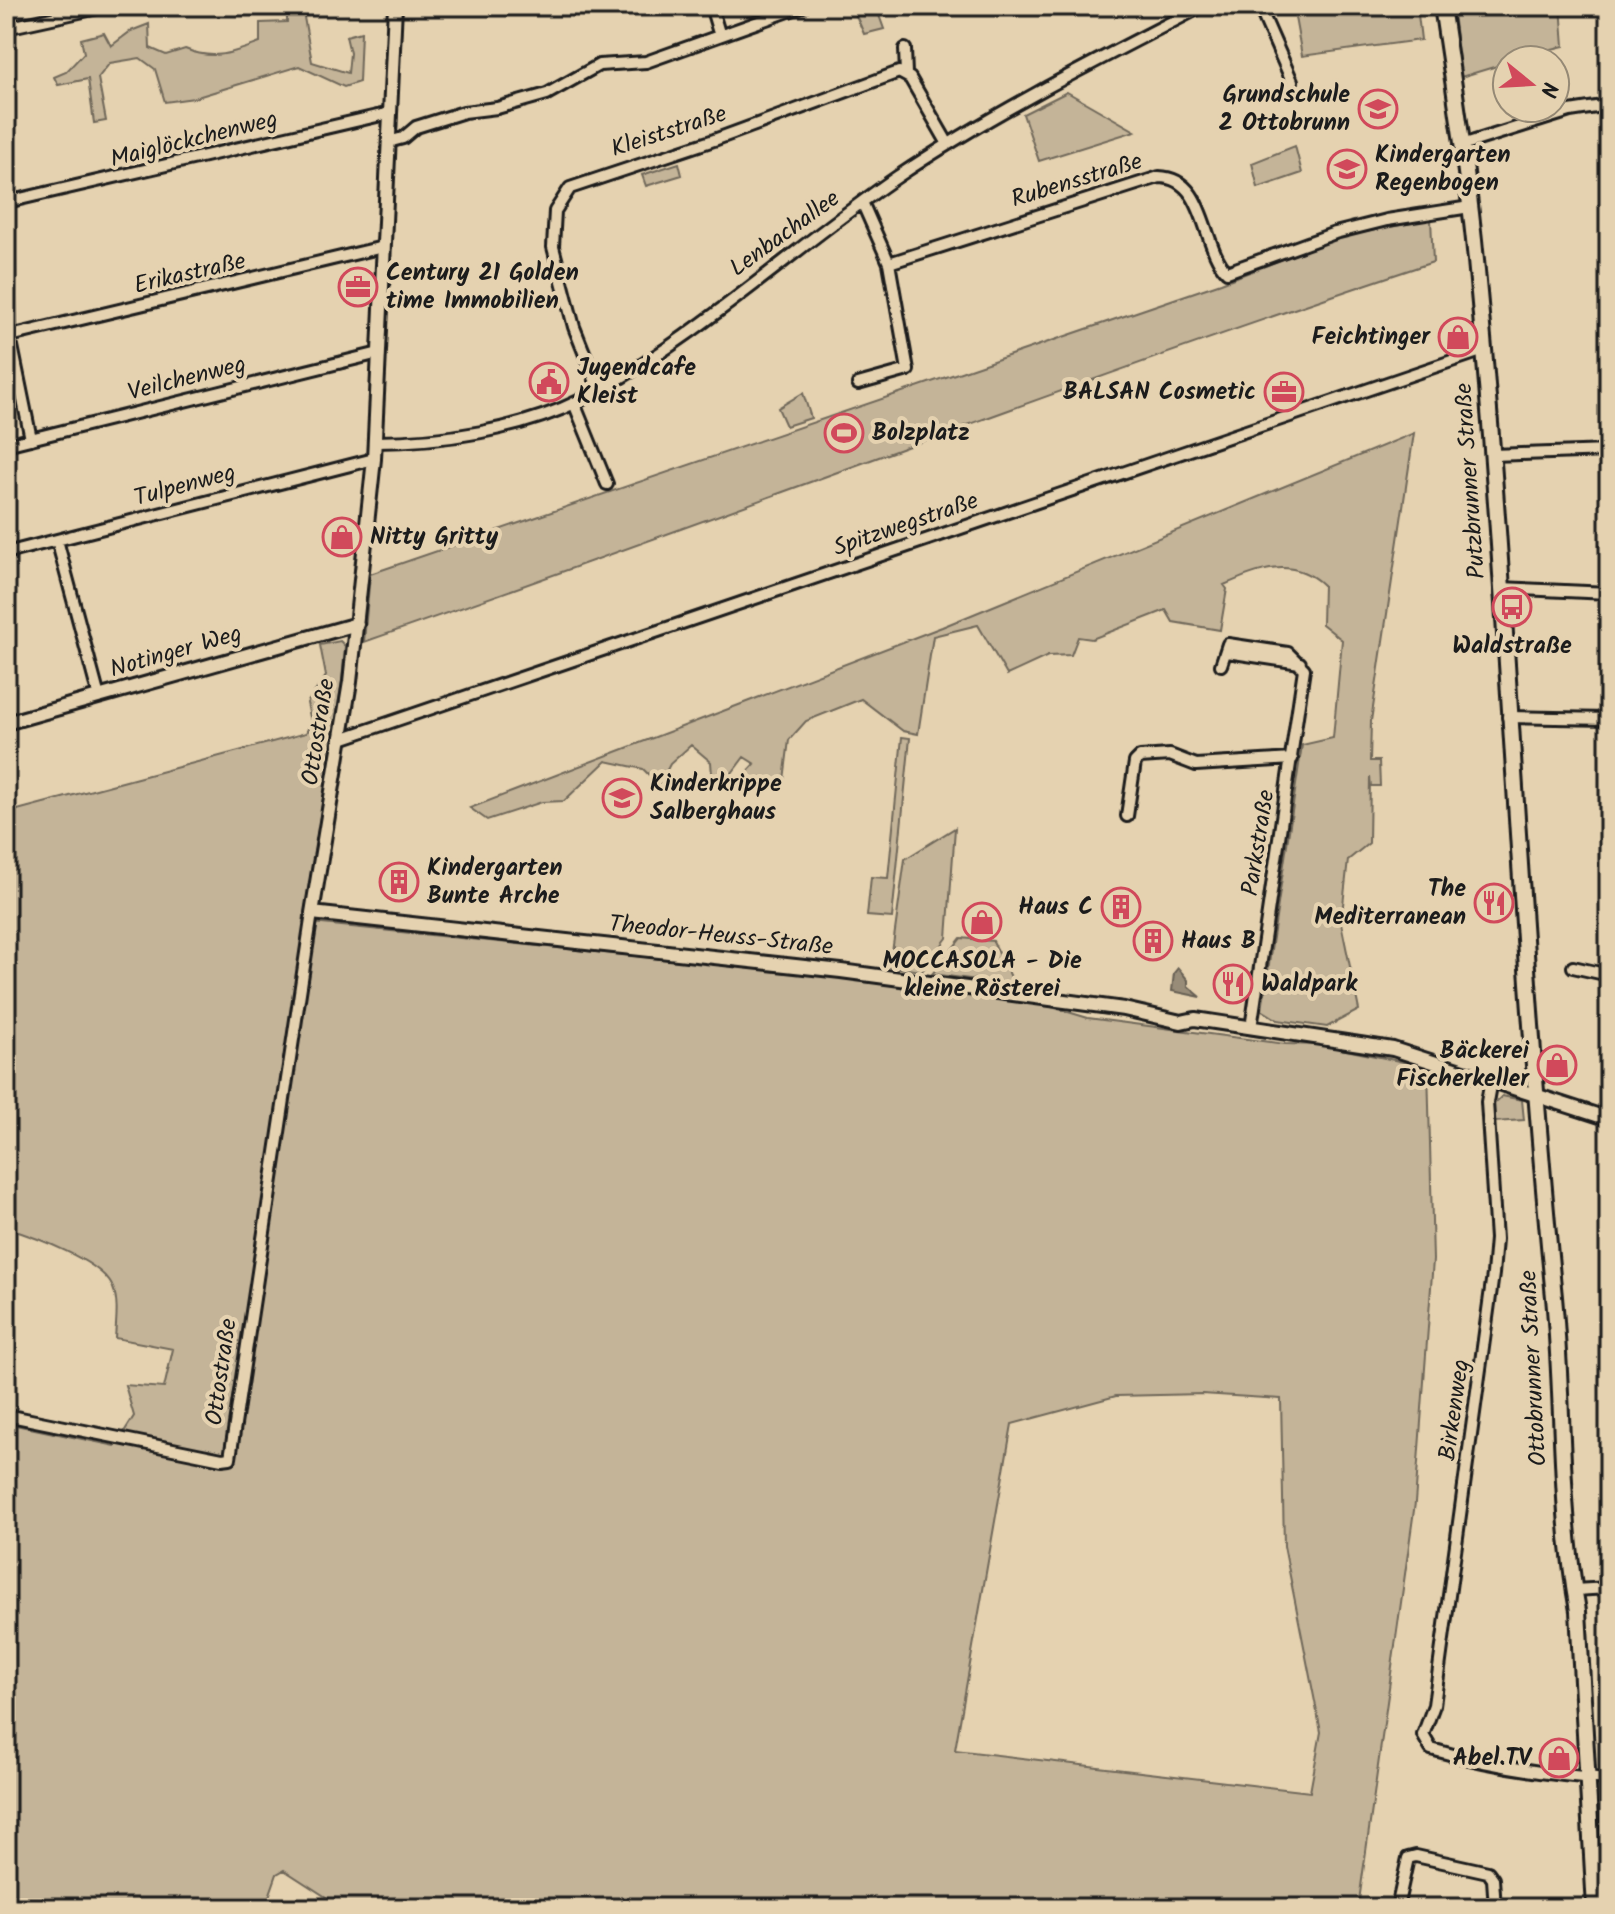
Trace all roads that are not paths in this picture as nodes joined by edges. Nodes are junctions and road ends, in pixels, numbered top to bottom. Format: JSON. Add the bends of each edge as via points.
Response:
{"nodes":[{"id":1,"x":107,"y":6,"type":"edge"},
{"id":2,"x":395,"y":6,"type":"edge"},
{"id":3,"x":711,"y":6,"type":"edge"},
{"id":4,"x":803,"y":6,"type":"edge"},
{"id":5,"x":1203,"y":6,"type":"edge"},
{"id":6,"x":1259,"y":6,"type":"edge"},
{"id":7,"x":1442,"y":6,"type":"edge"},
{"id":8,"x":6,"y":28,"type":"edge"},
{"id":9,"x":719,"y":33,"type":"junction"},
{"id":10,"x":905,"y":49,"type":"dead end"},
{"id":11,"x":906,"y":74,"type":"junction"},
{"id":12,"x":1292,"y":81,"type":"dead end"},
{"id":13,"x":1609,"y":105,"type":"edge"},
{"id":14,"x":390,"y":113,"type":"junction"},
{"id":15,"x":388,"y":142,"type":"junction"},
{"id":16,"x":948,"y":144,"type":"junction"},
{"id":17,"x":1462,"y":145,"type":"junction"},
{"id":18,"x":6,"y":182,"type":"edge"},
{"id":19,"x":7,"y":202,"type":"edge"},
{"id":20,"x":862,"y":202,"type":"junction"},
{"id":21,"x":1470,"y":207,"type":"junction"},
{"id":22,"x":383,"y":247,"type":"junction"},
{"id":23,"x":889,"y":263,"type":"junction"},
{"id":24,"x":8,"y":336,"type":"edge"},
{"id":25,"x":1484,"y":350,"type":"junction"},
{"id":26,"x":379,"y":353,"type":"junction"},
{"id":27,"x":858,"y":384,"type":"dead end"},
{"id":28,"x":599,"y":390,"type":"junction"},
{"id":29,"x":574,"y":403,"type":"junction"},
{"id":30,"x":31,"y":439,"type":"junction"},
{"id":31,"x":375,"y":442,"type":"junction"},
{"id":32,"x":6,"y":445,"type":"edge"},
{"id":33,"x":1609,"y":451,"type":"edge"},
{"id":34,"x":1492,"y":455,"type":"junction"},
{"id":35,"x":374,"y":459,"type":"junction"},
{"id":36,"x":607,"y":484,"type":"dead end"},
{"id":37,"x":57,"y":540,"type":"junction"},
{"id":38,"x":6,"y":553,"type":"edge"},
{"id":39,"x":1500,"y":588,"type":"junction"},
{"id":40,"x":1609,"y":593,"type":"edge"},
{"id":41,"x":357,"y":624,"type":"junction"},
{"id":42,"x":1221,"y":665,"type":"dead end"},
{"id":43,"x":99,"y":697,"type":"junction"},
{"id":44,"x":1508,"y":717,"type":"junction"},
{"id":45,"x":1609,"y":719,"type":"edge"},
{"id":46,"x":6,"y":723,"type":"edge"},
{"id":47,"x":341,"y":739,"type":"junction"},
{"id":48,"x":1292,"y":759,"type":"junction"},
{"id":49,"x":1127,"y":816,"type":"dead end"},
{"id":50,"x":312,"y":913,"type":"junction"},
{"id":51,"x":1524,"y":956,"type":"joint"},
{"id":52,"x":1573,"y":967,"type":"dead end"},
{"id":53,"x":1609,"y":975,"type":"edge"},
{"id":54,"x":1251,"y":1028,"type":"junction"},
{"id":55,"x":1491,"y":1080,"type":"junction"},
{"id":56,"x":1536,"y":1095,"type":"junction"},
{"id":57,"x":1609,"y":1119,"type":"edge"},
{"id":58,"x":6,"y":1415,"type":"edge"},
{"id":59,"x":1609,"y":1588,"type":"edge"},
{"id":60,"x":1574,"y":1590,"type":"junction"},
{"id":61,"x":1588,"y":1778,"type":"junction"},
{"id":62,"x":1609,"y":1779,"type":"edge"},
{"id":63,"x":1397,"y":1908,"type":"edge"},
{"id":64,"x":1495,"y":1908,"type":"edge"},
{"id":65,"x":1595,"y":1908,"type":"edge"}],
"edges":[{"from":1,"to":8,"type":"street"},
{"from":2,"to":14,"type":"street","name":"Ottostraße"},
{"from":3,"to":9,"type":"street"},
{"from":4,"to":9,"type":"street"},
{"from":5,"to":16,"type":"street","name":"Lenbachallee"},
{"from":6,"to":12,"type":"street"},
{"from":7,"to":17,"type":"main road","name":"Putzbrunner Straße"},
{"from":9,"to":15,"type":"street","via":[[646,62],[599,65],[547,94],[440,119]]},
{"from":10,"to":11,"type":"street"},
{"from":11,"to":16,"type":"street"},
{"from":11,"to":28,"type":"street","name":"Kleiststraße","via":[[895,73],[570,188],[555,211],[553,247],[574,327]]},
{"from":13,"to":17,"type":"street","via":[[1570,111]]},
{"from":14,"to":15,"type":"street","name":"Ottostraße"},
{"from":14,"to":19,"type":"street","name":"Maiglöckchenweg"},
{"from":15,"to":22,"type":"street","name":"Ottostraße"},
{"from":16,"to":20,"type":"street","name":"Lenbachallee"},
{"from":17,"to":21,"type":"main road","name":"Putzbrunner Straße"},
{"from":18,"to":19,"type":"street"},
{"from":19,"to":24,"type":"street"},
{"from":20,"to":23,"type":"street"},
{"from":20,"to":28,"type":"street","name":"Lenbachallee"},
{"from":21,"to":23,"type":"street","name":"Rubensstraße","via":[[1335,233],[1227,272],[1191,194],[1164,177]]},
{"from":21,"to":25,"type":"main road","name":"Putzbrunner Straße"},
{"from":22,"to":24,"type":"street","name":"Erikastraße"},
{"from":22,"to":26,"type":"street","name":"Ottostraße"},
{"from":23,"to":27,"type":"street","via":[[908,370]]},
{"from":24,"to":30,"type":"street"},
{"from":25,"to":34,"type":"main road","name":"Putzbrunner Straße"},
{"from":25,"to":47,"type":"street","name":"Spitzwegstraße"},
{"from":26,"to":30,"type":"street","name":"Veilchenweg"},
{"from":26,"to":31,"type":"street","name":"Ottostraße"},
{"from":28,"to":29,"type":"street","name":"Lenbachallee"},
{"from":29,"to":31,"type":"street","name":"Lenbachallee","via":[[450,438]]},
{"from":29,"to":36,"type":"street"},
{"from":30,"to":32,"type":"street","name":"Veilchenweg"},
{"from":31,"to":35,"type":"street","name":"Ottostraße"},
{"from":33,"to":34,"type":"street"},
{"from":34,"to":39,"type":"main road","name":"Putzbrunner Straße"},
{"from":35,"to":37,"type":"street","name":"Tulpenweg"},
{"from":35,"to":41,"type":"street","name":"Ottostraße"},
{"from":37,"to":38,"type":"street","name":"Tulpenweg"},
{"from":37,"to":43,"type":"street"},
{"from":39,"to":40,"type":"street"},
{"from":39,"to":44,"type":"main road","name":"Putzbrunner Straße"},
{"from":41,"to":43,"type":"street","name":"Notinger Weg"},
{"from":41,"to":47,"type":"street","name":"Ottostraße"},
{"from":42,"to":48,"type":"street","name":"Parkstraße","via":[[1227,652],[1300,663],[1304,669]]},
{"from":43,"to":46,"type":"street","name":"Notinger Weg"},
{"from":44,"to":45,"type":"street"},
{"from":44,"to":51,"type":"main road","name":"Putzbrunner Straße"},
{"from":47,"to":50,"type":"street","name":"Ottostraße"},
{"from":48,"to":49,"type":"street","name":"Parkstraße","via":[[1196,765],[1170,755],[1140,757]]},
{"from":48,"to":54,"type":"street","name":"Parkstraße"},
{"from":50,"to":54,"type":"street","name":"Theodor-Heuss-Straße","via":[[1138,1007]]},
{"from":50,"to":58,"type":"street","name":"Ottostraße","via":[[230,1458]]},
{"from":51,"to":56,"type":"main road","name":"Ottobrunner Straße"},
{"from":52,"to":53,"type":"street"},
{"from":54,"to":55,"type":"street","name":"Theodor-Heuss-Straße","via":[[1368,1043]]},
{"from":55,"to":56,"type":"street","name":"Theodor-Heuss-Straße"},
{"from":55,"to":61,"type":"street","name":"Birkenweg","via":[[1487,1102],[1495,1214],[1493,1274],[1434,1705],[1424,1743],[1482,1763]]},
{"from":56,"to":57,"type":"street","name":"Theodor-Heuss-Straße"},
{"from":56,"to":60,"type":"main road","name":"Ottobrunner Straße"},
{"from":59,"to":60,"type":"street"},
{"from":60,"to":61,"type":"main road","name":"Ottobrunner Straße"},
{"from":61,"to":62,"type":"street"},
{"from":61,"to":65,"type":"main road","name":"Ottobrunner Straße"},
{"from":63,"to":64,"type":"street","via":[[1404,1865],[1416,1856],[1488,1872]]}]}
